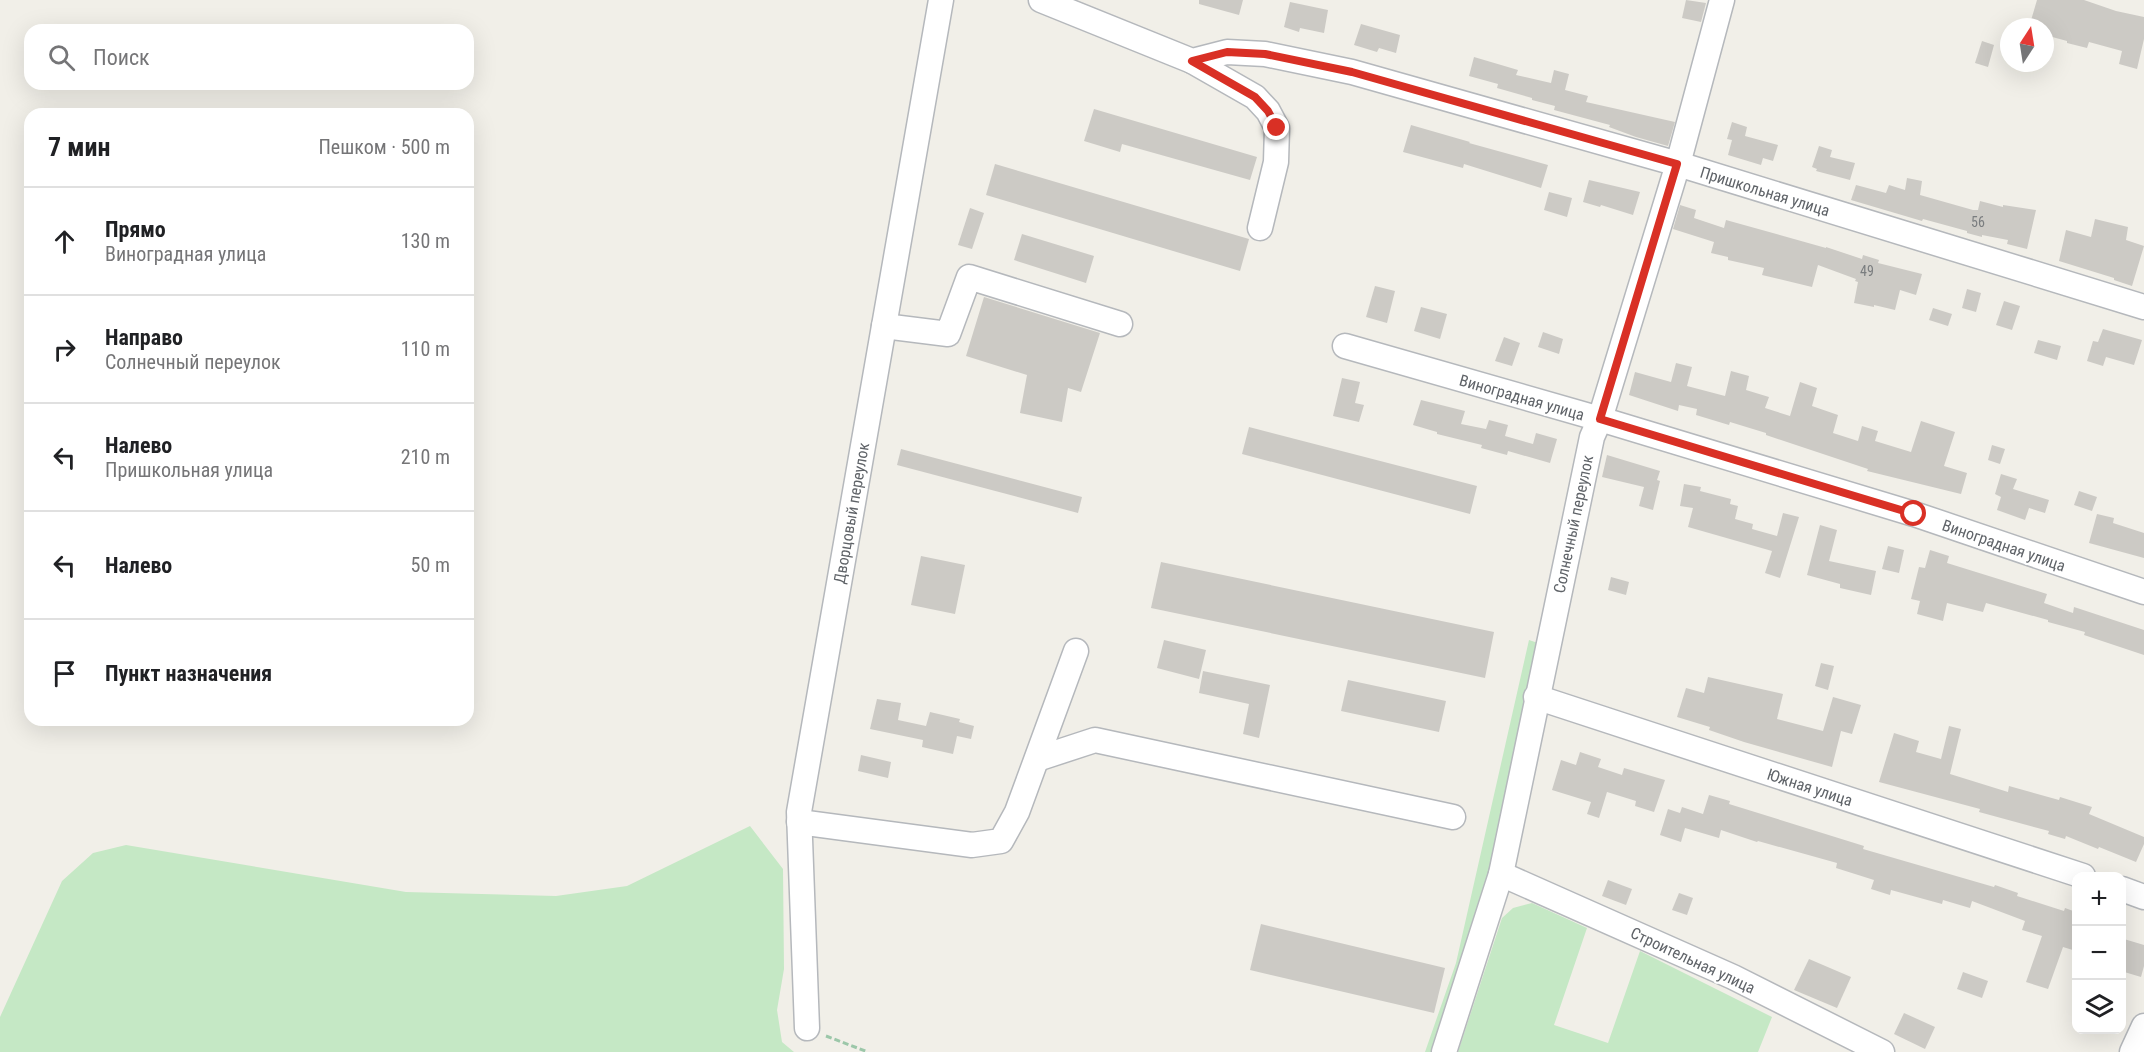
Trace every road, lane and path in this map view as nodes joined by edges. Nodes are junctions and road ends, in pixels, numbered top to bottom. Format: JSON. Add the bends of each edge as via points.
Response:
{"nodes":[{"id":1,"x":941,"y":0,"type":"edge"},
{"id":2,"x":1041,"y":0,"type":"edge"},
{"id":3,"x":1722,"y":0,"type":"edge"},
{"id":4,"x":1192,"y":61,"type":"junction"},
{"id":5,"x":1677,"y":164,"type":"junction"},
{"id":6,"x":1260,"y":228,"type":"dead end"},
{"id":7,"x":2144,"y":307,"type":"edge"},
{"id":8,"x":1120,"y":324,"type":"dead end"},
{"id":9,"x":884,"y":326,"type":"junction"},
{"id":10,"x":1345,"y":346,"type":"dead end"},
{"id":11,"x":1600,"y":419,"type":"junction"},
{"id":12,"x":2144,"y":592,"type":"edge"},
{"id":13,"x":1076,"y":651,"type":"dead end"},
{"id":14,"x":1536,"y":697,"type":"junction"},
{"id":15,"x":1037,"y":759,"type":"junction"},
{"id":16,"x":1453,"y":817,"type":"dead end"},
{"id":17,"x":800,"y":822,"type":"junction"},
{"id":18,"x":2072,"y":872,"type":"edge"},
{"id":19,"x":1501,"y":874,"type":"junction"},
{"id":20,"x":2126,"y":891,"type":"edge"},
{"id":21,"x":2144,"y":897,"type":"edge"},
{"id":22,"x":2144,"y":1026,"type":"edge"},
{"id":23,"x":807,"y":1029,"type":"joint"},
{"id":24,"x":868,"y":1052,"type":"edge"},
{"id":25,"x":1444,"y":1052,"type":"edge"},
{"id":26,"x":1882,"y":1052,"type":"edge"},
{"id":27,"x":2132,"y":1052,"type":"edge"}],
"edges":[{"from":1,"to":9,"type":"street","name":"Дворцовый переулок"},
{"from":2,"to":4,"type":"street"},
{"from":3,"to":5,"type":"street","name":"Солнечный переулок"},
{"from":4,"to":5,"type":"street","name":"Пришкольная улица","via":[[1227,52],[1265,54],[1352,72]]},
{"from":4,"to":6,"type":"street","via":[[1255,97],[1277,128],[1276,162]]},
{"from":5,"to":7,"type":"street","name":"Пришкольная улица"},
{"from":5,"to":11,"type":"street","name":"Солнечный переулок"},
{"from":8,"to":9,"type":"street","via":[[969,277],[948,334]]},
{"from":9,"to":17,"type":"street","name":"Дворцовый переулок"},
{"from":10,"to":11,"type":"street","name":"Виноградная улица"},
{"from":11,"to":12,"type":"street","name":"Виноградная улица","via":[[1914,514]]},
{"from":11,"to":14,"type":"street","name":"Солнечный переулок","via":[[1592,437]]},
{"from":13,"to":15,"type":"street"},
{"from":14,"to":18,"type":"street","name":"Южная улица"},
{"from":14,"to":19,"type":"street","name":"Солнечный переулок"},
{"from":15,"to":16,"type":"street","via":[[1095,740]]},
{"from":15,"to":17,"type":"street","via":[[1001,841],[972,845]]},
{"from":17,"to":23,"type":"street","name":"Дворцовый переулок"},
{"from":19,"to":25,"type":"street","name":"Солнечный переулок"},
{"from":19,"to":26,"type":"street","name":"Строительная улица","via":[[1733,977]]},
{"from":20,"to":21,"type":"street"},
{"from":22,"to":27,"type":"street"},
{"from":23,"to":24,"type":"path"}]}
